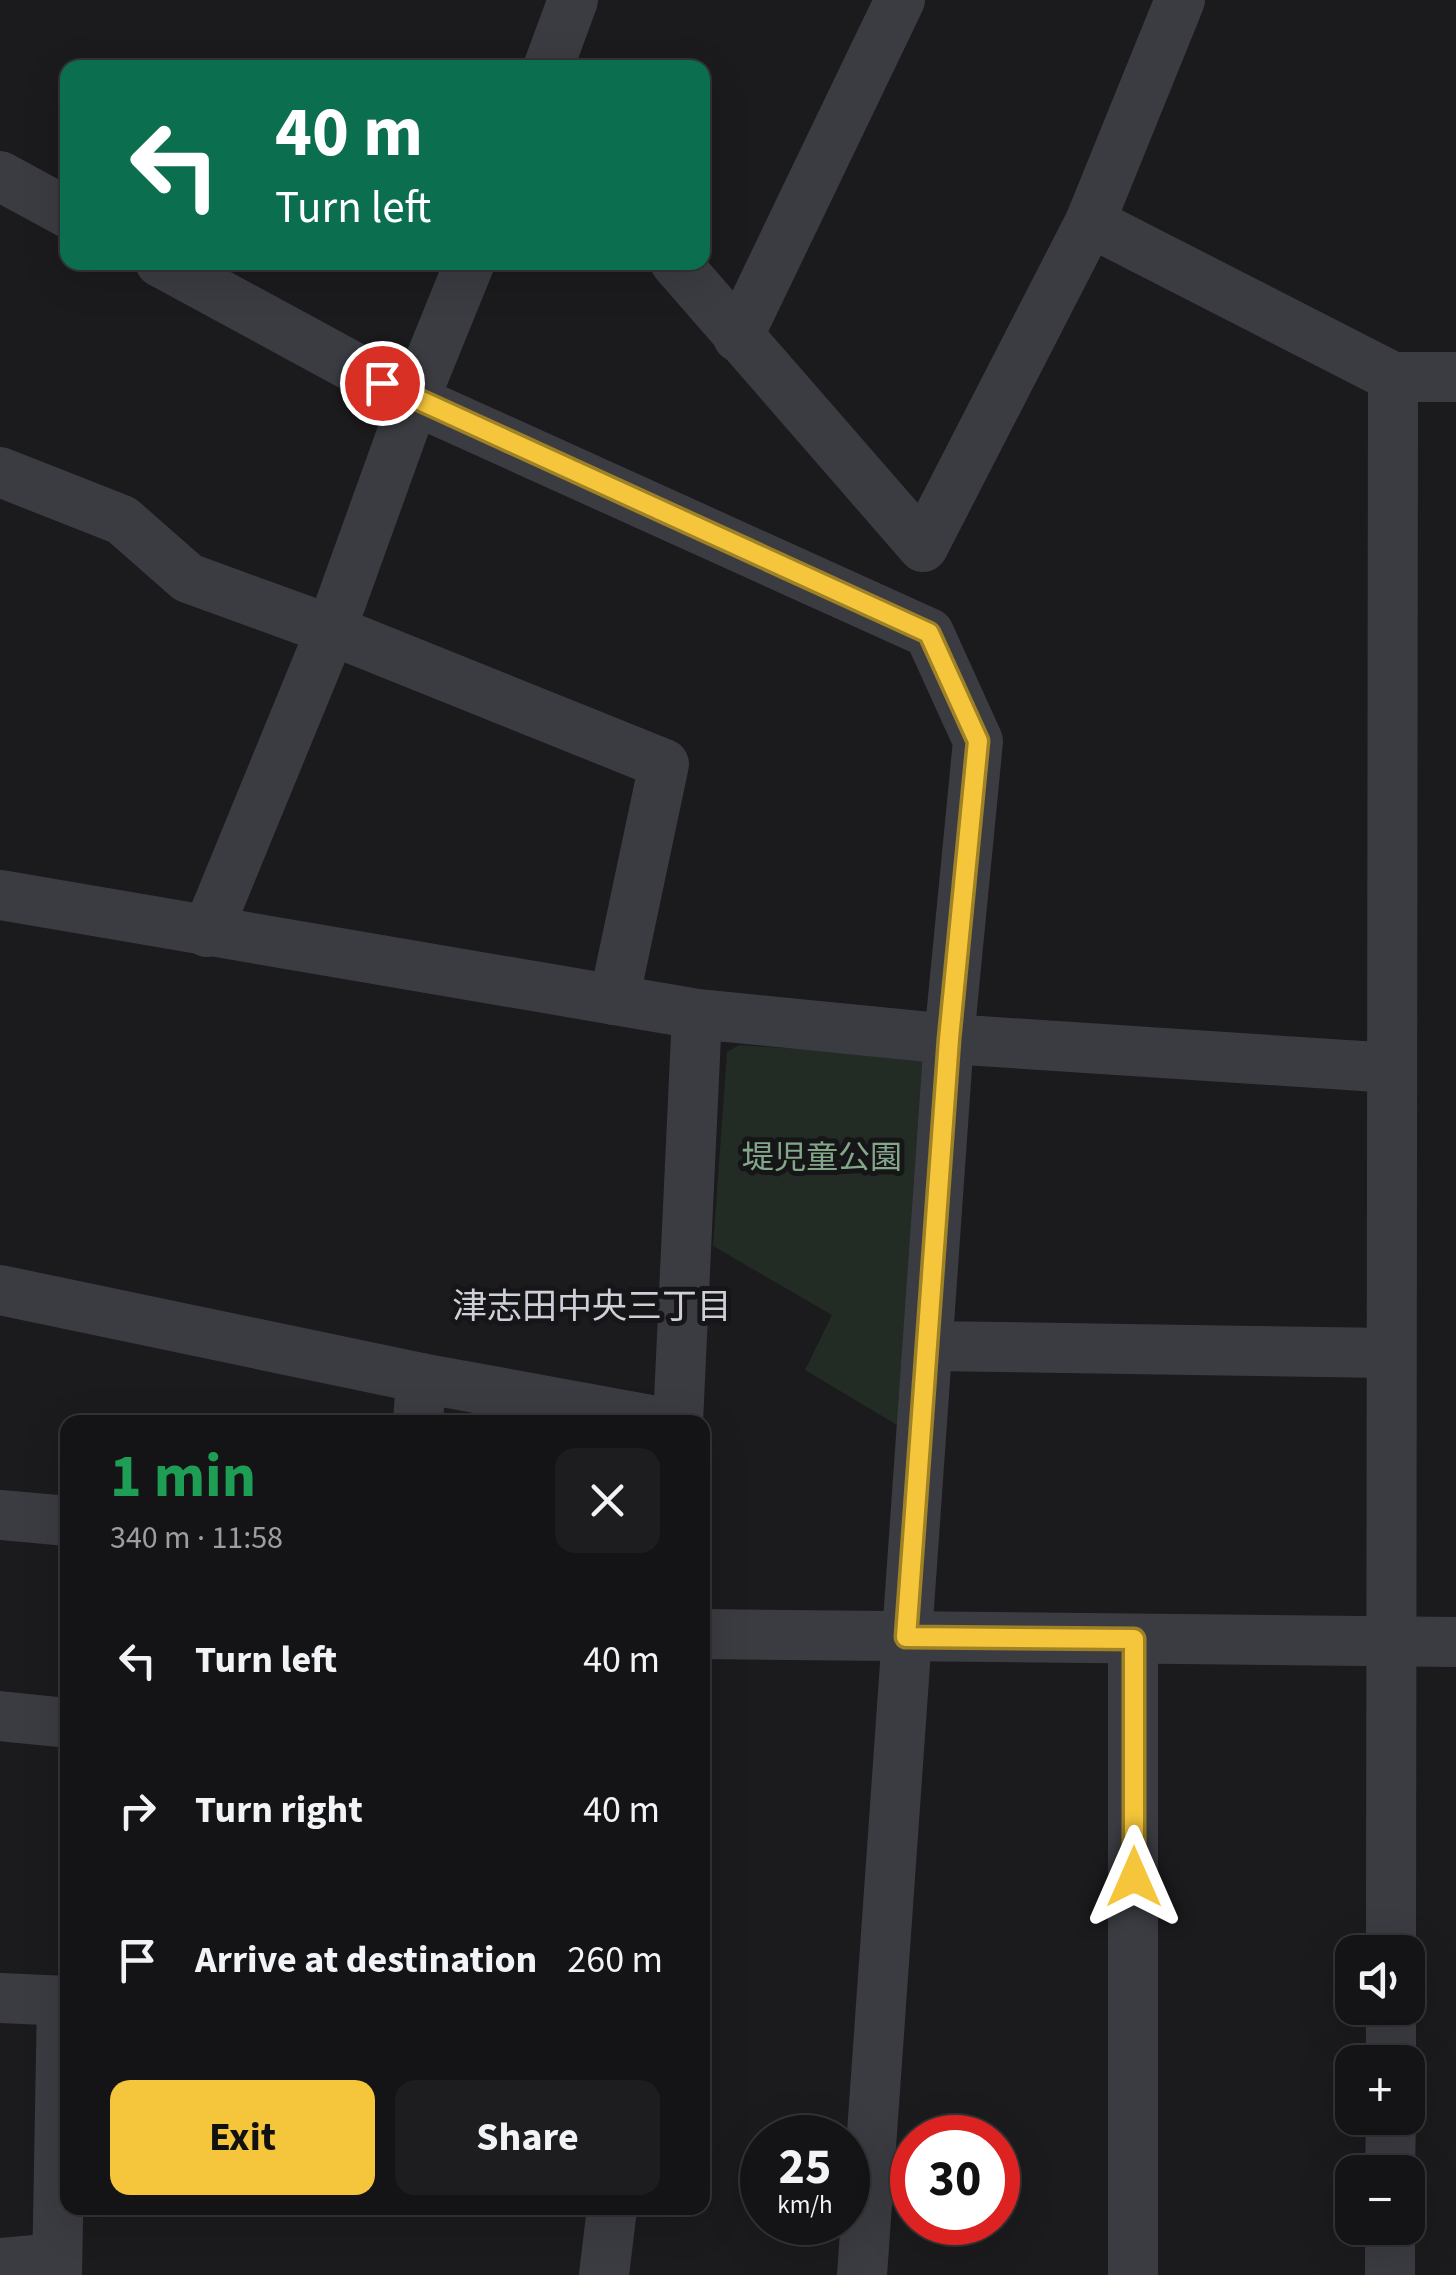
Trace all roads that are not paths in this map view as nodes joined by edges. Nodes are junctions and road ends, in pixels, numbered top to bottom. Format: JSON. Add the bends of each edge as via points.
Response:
{"nodes":[{"id":1,"x":573,"y":0,"type":"edge"},
{"id":2,"x":900,"y":0,"type":"edge"},
{"id":3,"x":1180,"y":0,"type":"edge"},
{"id":4,"x":551,"y":60,"type":"edge"},
{"id":5,"x":0,"y":176,"type":"edge"},
{"id":6,"x":60,"y":209,"type":"edge"},
{"id":7,"x":1090,"y":222,"type":"junction"},
{"id":8,"x":175,"y":270,"type":"edge"},
{"id":9,"x":467,"y":270,"type":"edge"},
{"id":10,"x":683,"y":270,"type":"edge"},
{"id":11,"x":738,"y":337,"type":"junction"},
{"id":12,"x":1393,"y":377,"type":"junction"},
{"id":13,"x":1456,"y":377,"type":"edge"},
{"id":14,"x":414,"y":400,"type":"junction"},
{"id":15,"x":0,"y":472,"type":"edge"},
{"id":16,"x":331,"y":630,"type":"junction"},
{"id":17,"x":0,"y":895,"type":"edge"},
{"id":18,"x":206,"y":932,"type":"junction"},
{"id":19,"x":614,"y":1000,"type":"junction"},
{"id":20,"x":697,"y":1014,"type":"junction"},
{"id":21,"x":949,"y":1039,"type":"junction"},
{"id":22,"x":1392,"y":1068,"type":"junction"},
{"id":23,"x":0,"y":1290,"type":"edge"},
{"id":24,"x":928,"y":1346,"type":"junction"},
{"id":25,"x":1391,"y":1352,"type":"junction"},
{"id":26,"x":419,"y":1400,"type":"edge"},
{"id":27,"x":585,"y":1415,"type":"edge"},
{"id":28,"x":678,"y":1415,"type":"edge"},
{"id":29,"x":0,"y":1515,"type":"edge"},
{"id":30,"x":60,"y":1520,"type":"edge"},
{"id":31,"x":710,"y":1634,"type":"edge"},
{"id":32,"x":906,"y":1637,"type":"junction"},
{"id":33,"x":1134,"y":1639,"type":"junction"},
{"id":34,"x":1391,"y":1642,"type":"junction"},
{"id":35,"x":1456,"y":1642,"type":"edge"},
{"id":36,"x":0,"y":1716,"type":"edge"},
{"id":37,"x":60,"y":1722,"type":"edge"},
{"id":38,"x":1391,"y":1935,"type":"edge"},
{"id":39,"x":0,"y":1998,"type":"edge"},
{"id":40,"x":60,"y":2001,"type":"edge"},
{"id":41,"x":60,"y":2167,"type":"edge"},
{"id":42,"x":611,"y":2215,"type":"edge"},
{"id":43,"x":1390,"y":2245,"type":"edge"},
{"id":44,"x":0,"y":2263,"type":"edge"},
{"id":45,"x":57,"y":2266,"type":"edge"},
{"id":46,"x":604,"y":2275,"type":"edge"},
{"id":47,"x":862,"y":2275,"type":"edge"},
{"id":48,"x":1134,"y":2275,"type":"edge"},
{"id":49,"x":1390,"y":2275,"type":"edge"}],
"edges":[{"from":1,"to":4,"type":"street"},
{"from":2,"to":11,"type":"street"},
{"from":3,"to":7,"type":"street"},
{"from":5,"to":6,"type":"street"},
{"from":7,"to":11,"type":"street","via":[[923,546]]},
{"from":7,"to":12,"type":"street"},
{"from":8,"to":14,"type":"street"},
{"from":9,"to":14,"type":"street"},
{"from":10,"to":11,"type":"street"},
{"from":12,"to":13,"type":"street"},
{"from":12,"to":22,"type":"street"},
{"from":14,"to":16,"type":"street"},
{"from":14,"to":21,"type":"street","via":[[929,633],[978,741]]},
{"from":15,"to":16,"type":"street","via":[[122,520],[188,578]]},
{"from":16,"to":18,"type":"street"},
{"from":16,"to":19,"type":"street","via":[[664,764]]},
{"from":17,"to":18,"type":"street"},
{"from":18,"to":19,"type":"street"},
{"from":19,"to":20,"type":"street"},
{"from":20,"to":21,"type":"street"},
{"from":20,"to":28,"type":"street"},
{"from":21,"to":22,"type":"street"},
{"from":21,"to":24,"type":"street"},
{"from":22,"to":25,"type":"street"},
{"from":23,"to":26,"type":"street"},
{"from":24,"to":25,"type":"street"},
{"from":24,"to":32,"type":"street"},
{"from":25,"to":34,"type":"street"},
{"from":26,"to":27,"type":"street"},
{"from":29,"to":30,"type":"street"},
{"from":31,"to":32,"type":"street"},
{"from":32,"to":33,"type":"street"},
{"from":32,"to":47,"type":"street"},
{"from":33,"to":34,"type":"street"},
{"from":33,"to":48,"type":"street"},
{"from":34,"to":35,"type":"street"},
{"from":34,"to":38,"type":"street"},
{"from":36,"to":37,"type":"street"},
{"from":39,"to":40,"type":"street"},
{"from":41,"to":45,"type":"street"},
{"from":42,"to":46,"type":"street"},
{"from":43,"to":49,"type":"street"},
{"from":44,"to":45,"type":"street"}]}
